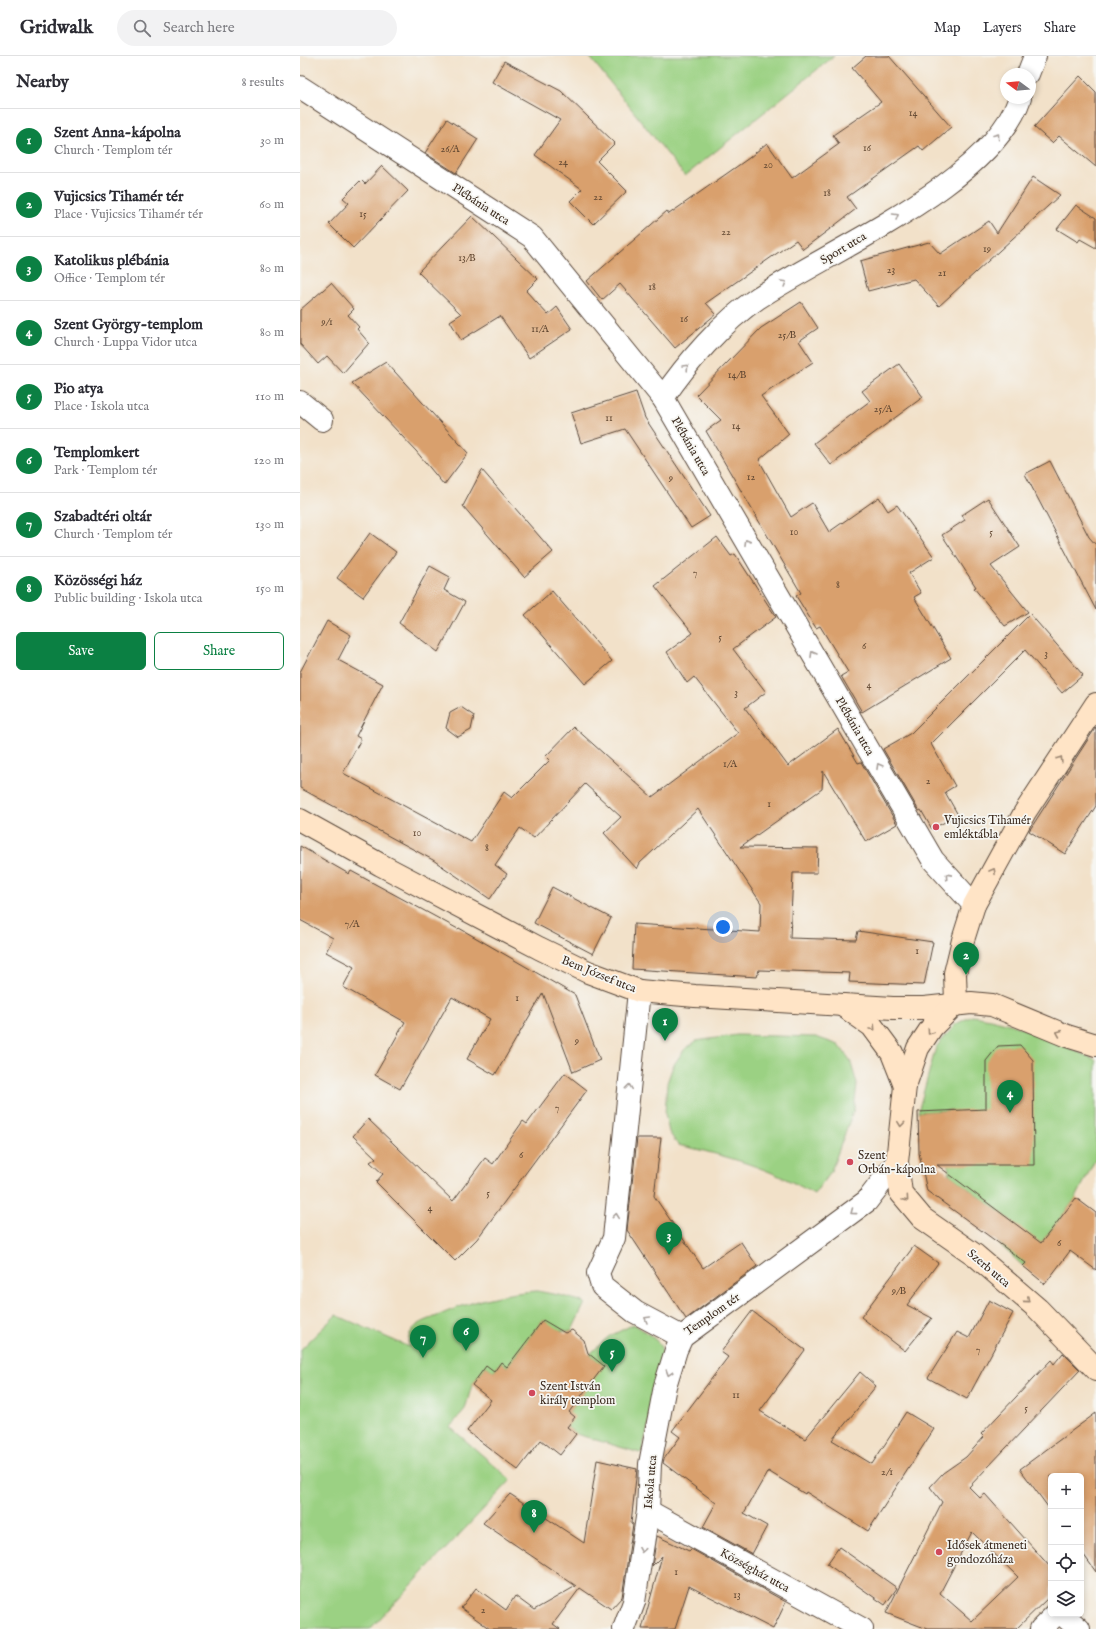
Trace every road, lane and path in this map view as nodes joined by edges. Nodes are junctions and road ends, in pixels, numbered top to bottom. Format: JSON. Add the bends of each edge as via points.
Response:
{"nodes":[{"id":1,"x":1035,"y":56,"type":"edge"},
{"id":2,"x":1030,"y":68,"type":"edge"},
{"id":3,"x":300,"y":88,"type":"edge"},
{"id":4,"x":1018,"y":104,"type":"edge"},
{"id":5,"x":663,"y":398,"type":"junction"},
{"id":6,"x":300,"y":402,"type":"edge"},
{"id":7,"x":322,"y":420,"type":"dead end"},
{"id":8,"x":1096,"y":704,"type":"edge"},
{"id":9,"x":300,"y":820,"type":"edge"},
{"id":10,"x":974,"y":905,"type":"junction"},
{"id":11,"x":639,"y":990,"type":"junction"},
{"id":12,"x":956,"y":1003,"type":"junction"},
{"id":13,"x":842,"y":1005,"type":"junction"},
{"id":14,"x":1096,"y":1045,"type":"edge"},
{"id":15,"x":905,"y":1086,"type":"junction"},
{"id":16,"x":897,"y":1162,"type":"junction"},
{"id":17,"x":682,"y":1337,"type":"junction"},
{"id":18,"x":1096,"y":1369,"type":"edge"},
{"id":19,"x":648,"y":1511,"type":"junction"},
{"id":20,"x":1053,"y":1617,"type":"edge"},
{"id":21,"x":1065,"y":1617,"type":"edge"},
{"id":22,"x":624,"y":1629,"type":"edge"},
{"id":23,"x":862,"y":1629,"type":"edge"},
{"id":24,"x":1041,"y":1629,"type":"edge"},
{"id":25,"x":1079,"y":1629,"type":"edge"}],
"edges":[{"from":1,"to":2,"type":"street"},
{"from":3,"to":5,"type":"street","name":"Plébánia utca","via":[[532,237]]},
{"from":5,"to":4,"type":"street","name":"Sport utca","one_way":true,"via":[[678,376],[728,322],[757,298],[922,201],[958,175],[992,143],[1015,113]]},
{"from":10,"to":5,"type":"street","name":"Plébánia utca","one_way":true,"via":[[933,860]]},
{"from":6,"to":7,"type":"street"},
{"from":10,"to":8,"type":"street","one_way":true,"via":[[1025,812]]},
{"from":9,"to":11,"type":"street","name":"Bem József utca","via":[[539,948],[588,972]]},
{"from":10,"to":12,"type":"street","via":[[962,940],[955,973]]},
{"from":11,"to":13,"type":"street","name":"Bem József utca"},
{"from":17,"to":11,"type":"street","name":"Templom tér","one_way":true,"via":[[635,1312],[602,1286],[598,1273],[614,1238]]},
{"from":12,"to":13,"type":"street","name":"Bem József utca","via":[[924,1008]]},
{"from":14,"to":12,"type":"street","name":"Bem József utca","one_way":true,"via":[[1067,1036],[992,1005]]},
{"from":12,"to":15,"type":"street","one_way":true,"via":[[932,1027],[918,1048]]},
{"from":13,"to":15,"type":"street","one_way":true,"via":[[872,1026],[892,1053]]},
{"from":15,"to":16,"type":"street","name":"Szerb utca","one_way":true},
{"from":16,"to":17,"type":"street","name":"Templom tér","one_way":true,"via":[[867,1201]]},
{"from":16,"to":18,"type":"street","name":"Szerb utca","one_way":true,"via":[[900,1193],[922,1218],[975,1255],[1038,1310]]},
{"from":17,"to":19,"type":"street","name":"Iskola utca","one_way":true,"via":[[665,1386],[650,1464]]},
{"from":19,"to":22,"type":"street","name":"Iskola utca","one_way":true,"via":[[634,1602]]},
{"from":19,"to":23,"type":"street","name":"Községház utca"},
{"from":20,"to":24,"type":"street"},
{"from":21,"to":25,"type":"street"}]}
